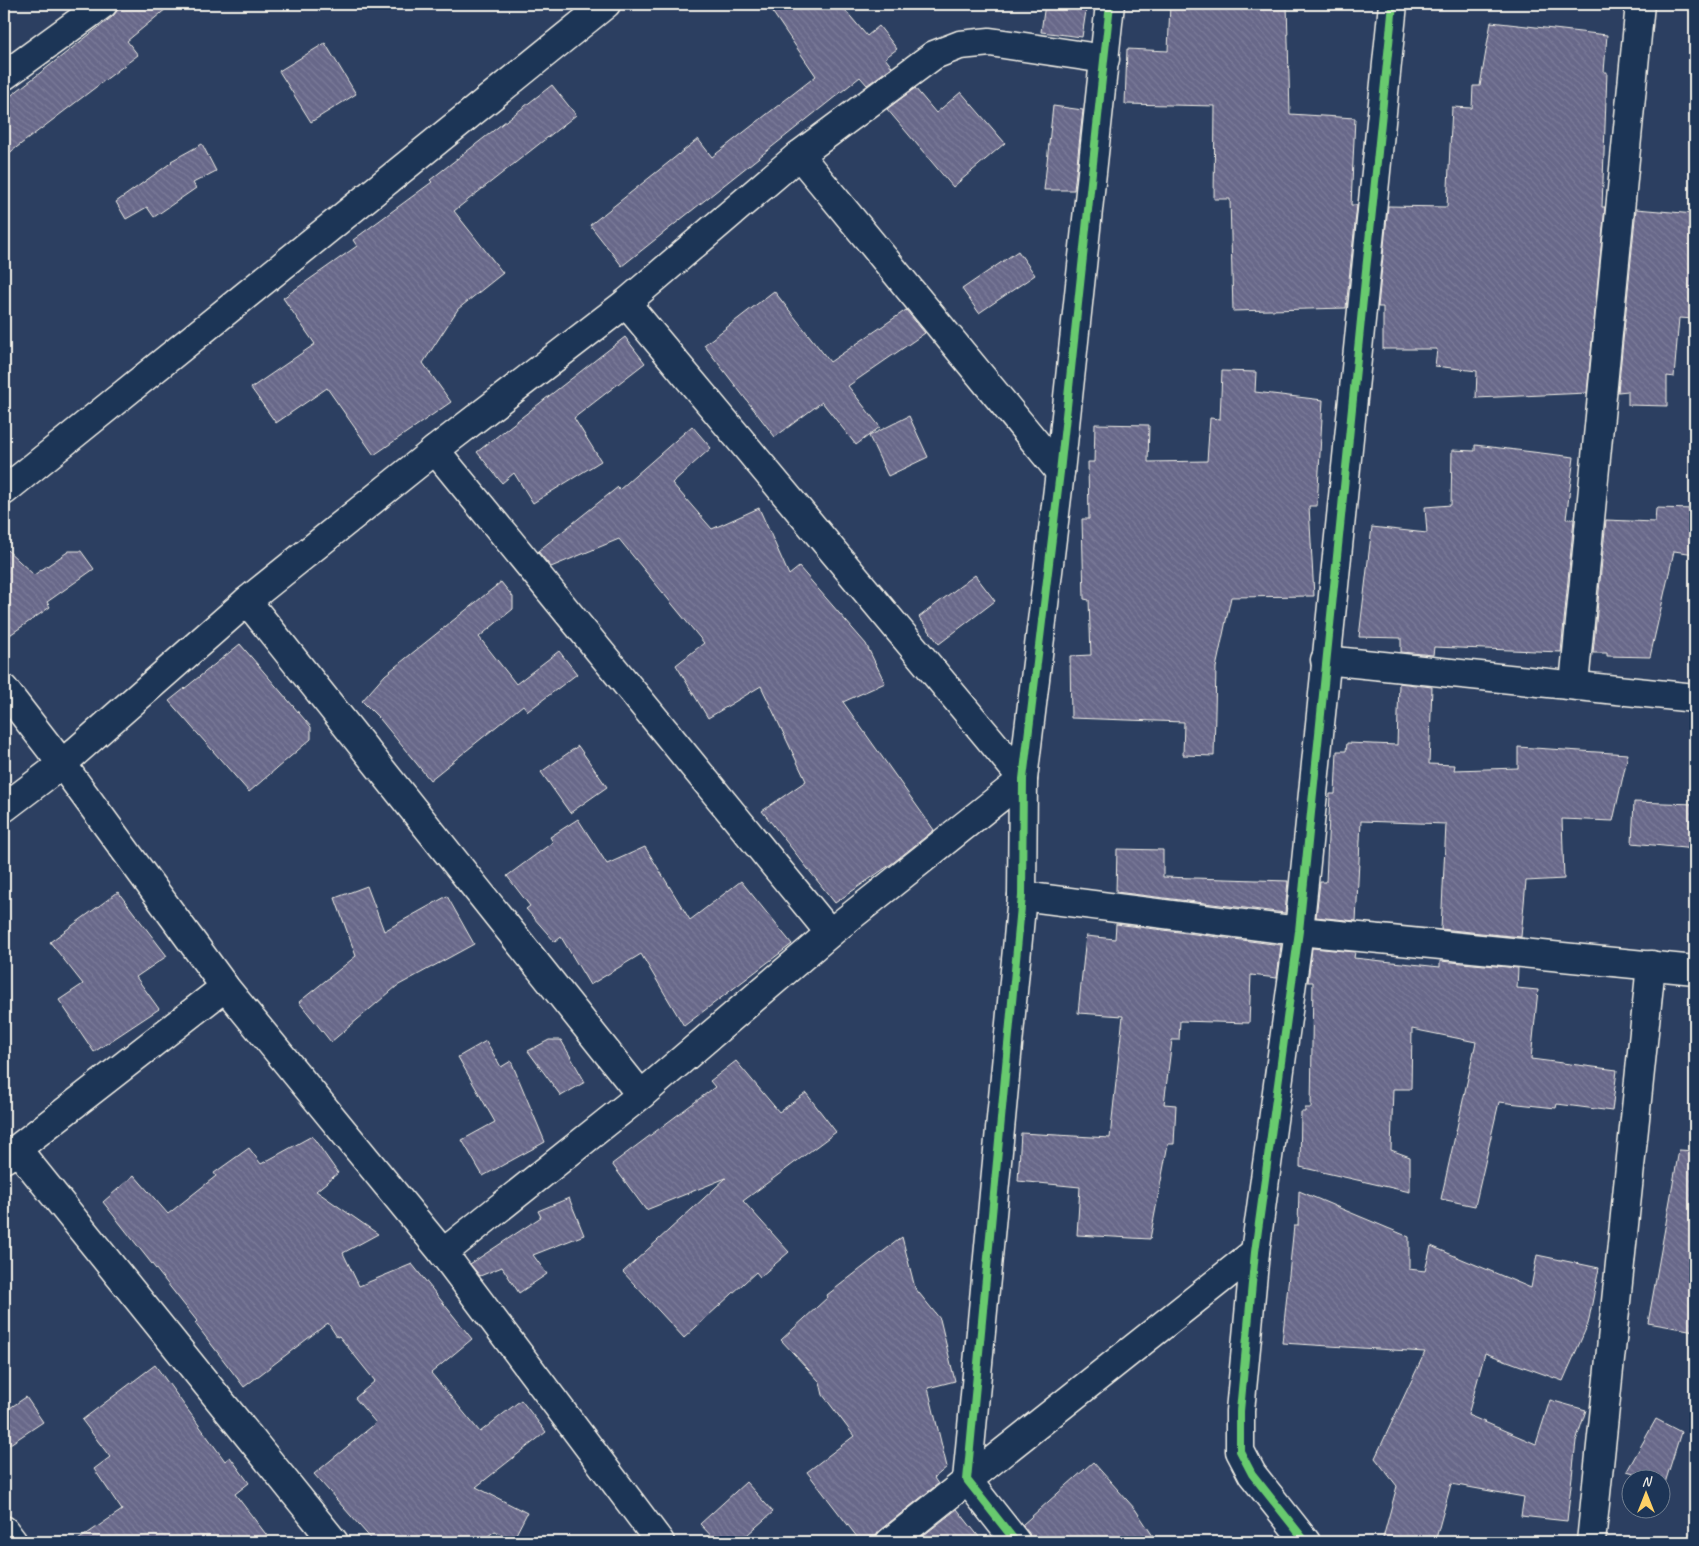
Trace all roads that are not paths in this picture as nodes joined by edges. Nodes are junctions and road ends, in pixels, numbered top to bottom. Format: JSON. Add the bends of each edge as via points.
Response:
{"nodes":[{"id":1,"x":103,"y":4,"type":"edge"},
{"id":2,"x":606,"y":4,"type":"edge"},
{"id":3,"x":1110,"y":4,"type":"edge"},
{"id":4,"x":1393,"y":4,"type":"edge"},
{"id":5,"x":1640,"y":4,"type":"edge"},
{"id":6,"x":1105,"y":59,"type":"junction"},
{"id":7,"x":4,"y":76,"type":"edge"},
{"id":8,"x":799,"y":155,"type":"junction"},
{"id":9,"x":626,"y":303,"type":"junction"},
{"id":10,"x":435,"y":450,"type":"junction"},
{"id":11,"x":1060,"y":472,"type":"junction"},
{"id":12,"x":4,"y":491,"type":"edge"},
{"id":13,"x":247,"y":601,"type":"junction"},
{"id":14,"x":1325,"y":660,"type":"junction"},
{"id":15,"x":1574,"y":684,"type":"junction"},
{"id":16,"x":4,"y":689,"type":"edge"},
{"id":17,"x":1695,"y":698,"type":"edge"},
{"id":18,"x":62,"y":764,"type":"junction"},
{"id":19,"x":1023,"y":779,"type":"junction"},
{"id":20,"x":4,"y":808,"type":"edge"},
{"id":21,"x":1022,"y":896,"type":"junction"},
{"id":22,"x":1299,"y":931,"type":"junction"},
{"id":23,"x":830,"y":933,"type":"junction"},
{"id":24,"x":1651,"y":965,"type":"junction"},
{"id":25,"x":1695,"y":970,"type":"edge"},
{"id":26,"x":225,"y":987,"type":"junction"},
{"id":27,"x":642,"y":1095,"type":"junction"},
{"id":28,"x":10,"y":1154,"type":"edge"},
{"id":29,"x":1255,"y":1252,"type":"junction"},
{"id":30,"x":443,"y":1253,"type":"junction"},
{"id":31,"x":967,"y":1480,"type":"junction"},
{"id":32,"x":4,"y":1530,"type":"edge"},
{"id":33,"x":13,"y":1542,"type":"edge"},
{"id":34,"x":334,"y":1542,"type":"edge"},
{"id":35,"x":660,"y":1542,"type":"edge"},
{"id":36,"x":890,"y":1542,"type":"edge"},
{"id":37,"x":1016,"y":1542,"type":"edge"},
{"id":38,"x":1306,"y":1542,"type":"edge"},
{"id":39,"x":1591,"y":1542,"type":"edge"}],
"edges":[{"from":1,"to":7,"type":"street"},
{"from":2,"to":12,"type":"street"},
{"from":3,"to":6,"type":"street"},
{"from":4,"to":14,"type":"street"},
{"from":5,"to":15,"type":"street"},
{"from":6,"to":8,"type":"street","via":[[990,42],[960,45],[934,55]]},
{"from":6,"to":11,"type":"street"},
{"from":8,"to":9,"type":"street"},
{"from":8,"to":11,"type":"street"},
{"from":9,"to":10,"type":"street"},
{"from":9,"to":19,"type":"street"},
{"from":10,"to":13,"type":"street"},
{"from":10,"to":23,"type":"street"},
{"from":11,"to":19,"type":"street"},
{"from":13,"to":18,"type":"street"},
{"from":13,"to":27,"type":"street"},
{"from":14,"to":15,"type":"street"},
{"from":14,"to":22,"type":"street"},
{"from":15,"to":17,"type":"street"},
{"from":16,"to":18,"type":"street"},
{"from":18,"to":20,"type":"street"},
{"from":18,"to":26,"type":"street"},
{"from":19,"to":21,"type":"street"},
{"from":19,"to":23,"type":"street"},
{"from":21,"to":22,"type":"street"},
{"from":21,"to":31,"type":"street"},
{"from":22,"to":24,"type":"street"},
{"from":22,"to":29,"type":"street"},
{"from":23,"to":27,"type":"street"},
{"from":24,"to":25,"type":"street"},
{"from":24,"to":39,"type":"street"},
{"from":26,"to":28,"type":"street"},
{"from":26,"to":30,"type":"street"},
{"from":27,"to":30,"type":"street"},
{"from":28,"to":34,"type":"street"},
{"from":29,"to":31,"type":"street"},
{"from":29,"to":38,"type":"street","via":[[1240,1411],[1240,1451],[1252,1474]]},
{"from":30,"to":35,"type":"street"},
{"from":31,"to":36,"type":"street"},
{"from":31,"to":37,"type":"street"},
{"from":32,"to":33,"type":"street"}]}
